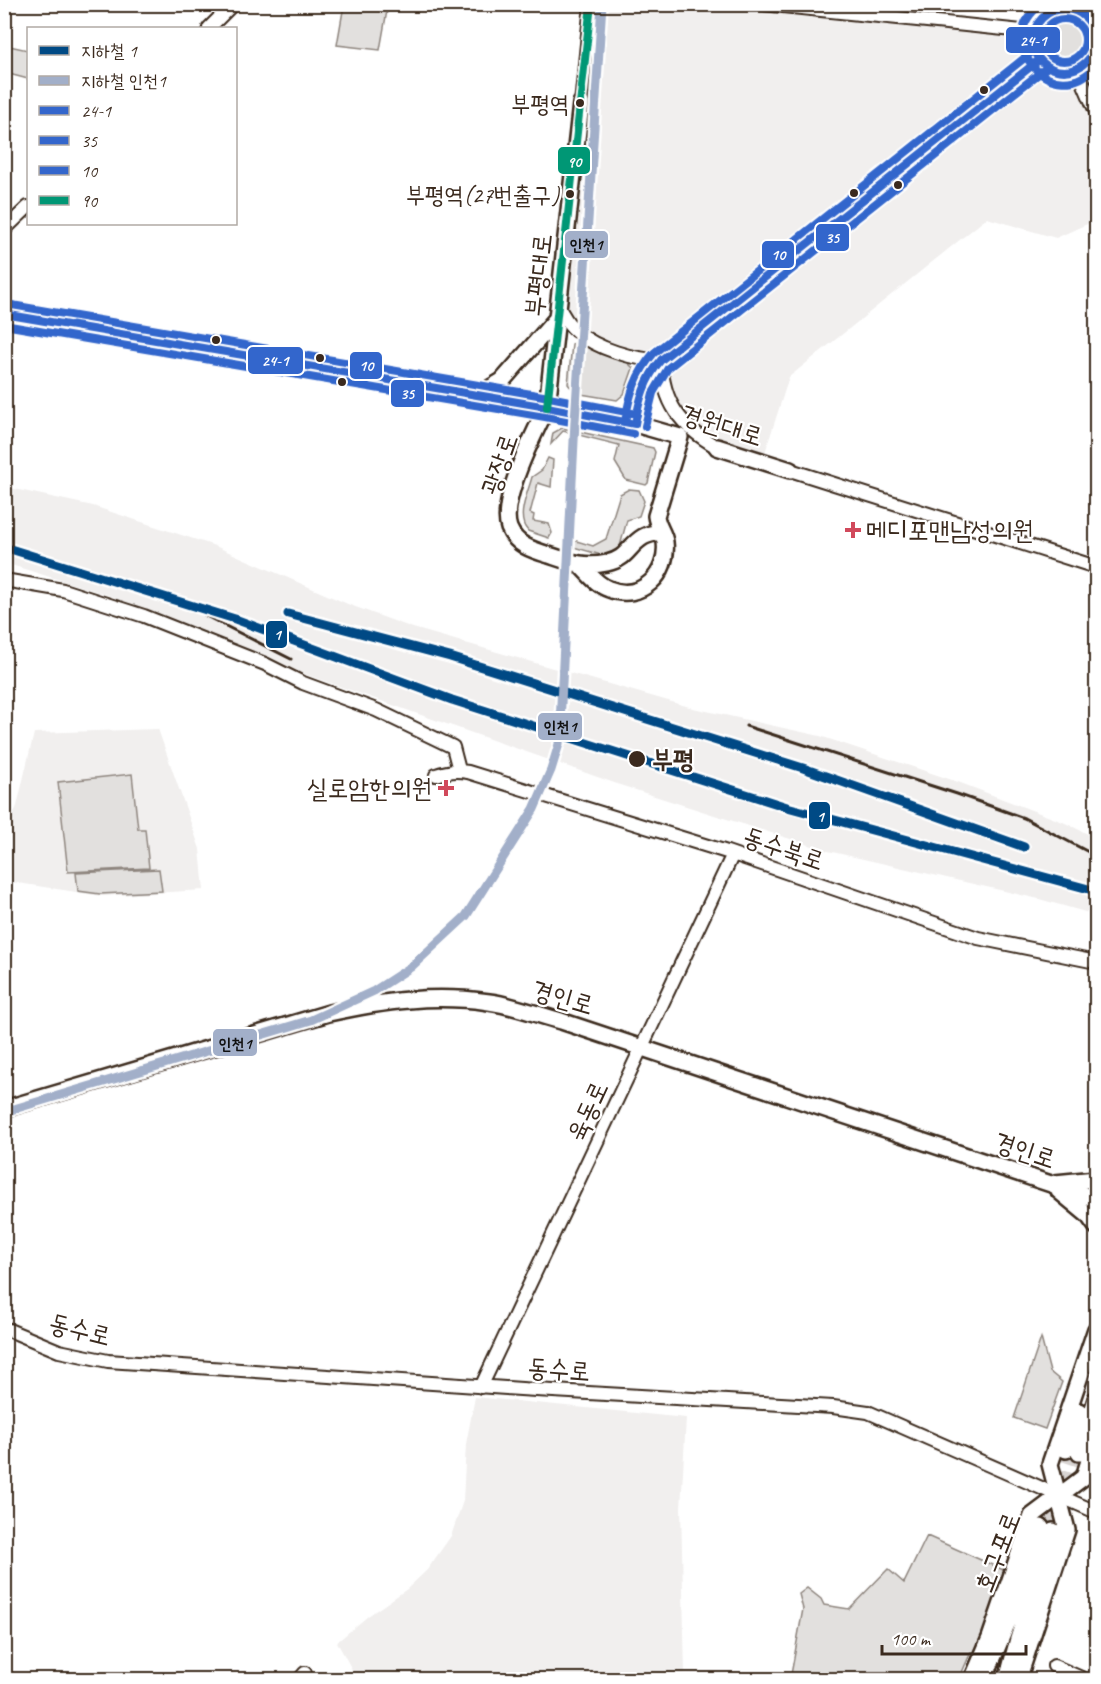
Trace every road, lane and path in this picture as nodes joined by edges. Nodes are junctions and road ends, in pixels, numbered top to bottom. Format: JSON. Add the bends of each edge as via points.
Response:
{"nodes":[{"id":1,"x":234,"y":4,"type":"edge"},
{"id":2,"x":591,"y":4,"type":"edge"},
{"id":3,"x":763,"y":4,"type":"edge"},
{"id":4,"x":1049,"y":8,"type":"edge"},
{"id":5,"x":877,"y":10,"type":"edge"},
{"id":6,"x":1092,"y":16,"type":"edge"},
{"id":7,"x":210,"y":27,"type":"edge"},
{"id":8,"x":1033,"y":32,"type":"junction"},
{"id":9,"x":1095,"y":50,"type":"edge"},
{"id":10,"x":1039,"y":60,"type":"junction"},
{"id":11,"x":1077,"y":68,"type":"junction"},
{"id":12,"x":580,"y":103,"type":"joint"},
{"id":13,"x":1096,"y":112,"type":"edge"},
{"id":14,"x":27,"y":208,"type":"edge"},
{"id":15,"x":4,"y":230,"type":"edge"},
{"id":16,"x":558,"y":313,"type":"junction"},
{"id":17,"x":4,"y":314,"type":"edge"},
{"id":18,"x":661,"y":360,"type":"junction"},
{"id":19,"x":468,"y":394,"type":"junction"},
{"id":20,"x":547,"y":407,"type":"junction"},
{"id":21,"x":635,"y":424,"type":"junction"},
{"id":22,"x":680,"y":437,"type":"junction"},
{"id":23,"x":717,"y":447,"type":"junction"},
{"id":24,"x":790,"y":470,"type":"joint"},
{"id":25,"x":660,"y":532,"type":"junction"},
{"id":26,"x":580,"y":566,"type":"junction"},
{"id":27,"x":1096,"y":567,"type":"edge"},
{"id":28,"x":4,"y":580,"type":"edge"},
{"id":29,"x":459,"y":770,"type":"junction"},
{"id":30,"x":436,"y":775,"type":"dead end"},
{"id":31,"x":733,"y":854,"type":"junction"},
{"id":32,"x":1096,"y":962,"type":"edge"},
{"id":33,"x":642,"y":1047,"type":"junction"},
{"id":34,"x":4,"y":1109,"type":"edge"},
{"id":35,"x":1096,"y":1179,"type":"edge"},
{"id":36,"x":1049,"y":1184,"type":"junction"},
{"id":37,"x":1096,"y":1199,"type":"edge"},
{"id":38,"x":1096,"y":1226,"type":"edge"},
{"id":39,"x":4,"y":1328,"type":"edge"},
{"id":40,"x":1096,"y":1329,"type":"edge"},
{"id":41,"x":1096,"y":1357,"type":"edge"},
{"id":42,"x":481,"y":1387,"type":"junction"},
{"id":43,"x":1096,"y":1399,"type":"edge"},
{"id":44,"x":1096,"y":1438,"type":"edge"},
{"id":45,"x":1058,"y":1496,"type":"junction"},
{"id":46,"x":1096,"y":1512,"type":"edge"},
{"id":47,"x":1054,"y":1666,"type":"dead end"},
{"id":48,"x":972,"y":1680,"type":"edge"},
{"id":49,"x":984,"y":1680,"type":"edge"},
{"id":50,"x":1007,"y":1680,"type":"edge"},
{"id":51,"x":1018,"y":1680,"type":"edge"},
{"id":52,"x":1086,"y":1680,"type":"edge"}],
"edges":[{"from":1,"to":7,"type":"street"},
{"from":2,"to":12,"type":"street","name":"부평대로"},
{"from":3,"to":5,"type":"street"},
{"from":4,"to":6,"type":"street"},
{"from":4,"to":8,"type":"street"},
{"from":5,"to":8,"type":"street"},
{"from":6,"to":9,"type":"street"},
{"from":8,"to":10,"type":"street","via":[[1032,45]]},
{"from":9,"to":11,"type":"street"},
{"from":10,"to":11,"type":"street","via":[[1057,70]]},
{"from":10,"to":18,"type":"street"},
{"from":11,"to":13,"type":"street"},
{"from":12,"to":16,"type":"main road","name":"부평대로"},
{"from":14,"to":15,"type":"street"},
{"from":16,"to":18,"type":"street","via":[[582,336],[632,358]]},
{"from":16,"to":19,"type":"main road","via":[[502,381],[487,390]]},
{"from":16,"to":20,"type":"main road","name":"부평대로"},
{"from":17,"to":19,"type":"main road","name":"경원대로"},
{"from":18,"to":21,"type":"main road","via":[[645,381]]},
{"from":18,"to":23,"type":"street","via":[[666,392],[676,414],[698,437]]},
{"from":19,"to":20,"type":"main road","name":"경원대로"},
{"from":20,"to":21,"type":"main road","name":"경원대로"},
{"from":20,"to":26,"type":"main road","name":"광장로","via":[[512,490],[509,527],[525,547]]},
{"from":21,"to":22,"type":"main road","name":"경원대로"},
{"from":22,"to":23,"type":"street","name":"경원대로"},
{"from":22,"to":25,"type":"main road","name":"광장로","via":[[657,509]]},
{"from":23,"to":24,"type":"main road","name":"경원대로"},
{"from":24,"to":27,"type":"street","name":"경원대로"},
{"from":25,"to":26,"type":"main road","name":"광장로","via":[[642,537],[620,559]]},
{"from":25,"to":26,"type":"main road","name":"광장로","via":[[665,542],[660,573],[646,587],[618,592],[601,586]]},
{"from":28,"to":29,"type":"street","via":[[63,590],[144,616],[376,710],[453,747]]},
{"from":29,"to":30,"type":"street","name":"동수북로"},
{"from":29,"to":31,"type":"street","name":"동수북로"},
{"from":31,"to":32,"type":"street","name":"동수북로","via":[[978,938]]},
{"from":31,"to":33,"type":"street","name":"육동로"},
{"from":33,"to":34,"type":"main road","name":"경인로","via":[[491,1002],[430,997],[329,1013]]},
{"from":33,"to":36,"type":"main road","name":"경인로"},
{"from":33,"to":42,"type":"street","name":"육동로"},
{"from":35,"to":36,"type":"main road"},
{"from":36,"to":37,"type":"main road","name":"경인로"},
{"from":36,"to":38,"type":"main road"},
{"from":39,"to":42,"type":"street","name":"동수로","via":[[59,1351],[108,1361]]},
{"from":40,"to":45,"type":"main road","via":[[1050,1464]]},
{"from":41,"to":43,"type":"main road","via":[[1072,1451]]},
{"from":42,"to":45,"type":"street","name":"동수로","via":[[868,1412]]},
{"from":44,"to":45,"type":"main road","via":[[1084,1477]]},
{"from":45,"to":46,"type":"street","name":"동수로"},
{"from":45,"to":48,"type":"main road","name":"호구포로","via":[[1032,1516]]},
{"from":45,"to":51,"type":"main road","name":"호구포로","via":[[1066,1530]]},
{"from":47,"to":52,"type":"street"},
{"from":49,"to":50,"type":"main road","name":"호구포로","via":[[1047,1529]]}]}
